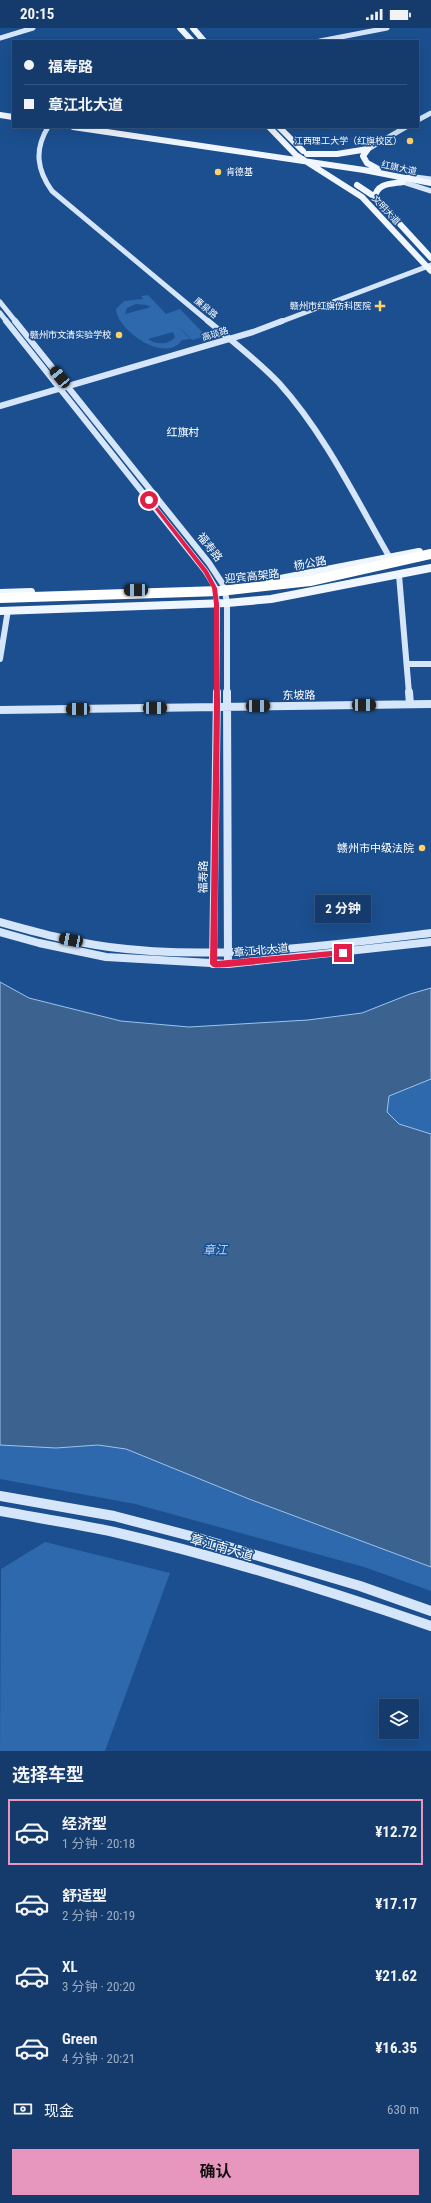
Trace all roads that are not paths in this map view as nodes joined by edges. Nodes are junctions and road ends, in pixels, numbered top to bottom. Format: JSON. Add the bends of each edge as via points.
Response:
{"nodes":[{"id":1,"x":24,"y":28,"type":"edge"},
{"id":2,"x":33,"y":28,"type":"edge"},
{"id":3,"x":180,"y":28,"type":"edge"},
{"id":4,"x":193,"y":28,"type":"edge"},
{"id":5,"x":387,"y":28,"type":"edge"},
{"id":6,"x":0,"y":37,"type":"edge"},
{"id":7,"x":191,"y":40,"type":"edge"},
{"id":8,"x":203,"y":40,"type":"edge"},
{"id":9,"x":325,"y":40,"type":"edge"},
{"id":10,"x":431,"y":113,"type":"edge"},
{"id":11,"x":0,"y":115,"type":"edge"},
{"id":12,"x":12,"y":117,"type":"edge"},
{"id":13,"x":419,"y":119,"type":"edge"},
{"id":14,"x":47,"y":128,"type":"edge"},
{"id":15,"x":79,"y":128,"type":"edge"},
{"id":16,"x":270,"y":128,"type":"edge"},
{"id":17,"x":280,"y":128,"type":"edge"},
{"id":18,"x":404,"y":128,"type":"edge"},
{"id":19,"x":172,"y":143,"type":"junction"},
{"id":20,"x":287,"y":147,"type":"junction"},
{"id":21,"x":368,"y":149,"type":"junction"},
{"id":22,"x":306,"y":154,"type":"junction"},
{"id":23,"x":266,"y":156,"type":"junction"},
{"id":24,"x":308,"y":162,"type":"junction"},
{"id":25,"x":322,"y":167,"type":"junction"},
{"id":26,"x":336,"y":172,"type":"junction"},
{"id":27,"x":391,"y":174,"type":"junction"},
{"id":28,"x":431,"y":179,"type":"edge"},
{"id":29,"x":403,"y":182,"type":"junction"},
{"id":30,"x":431,"y":183,"type":"edge"},
{"id":31,"x":431,"y":187,"type":"edge"},
{"id":32,"x":431,"y":191,"type":"edge"},
{"id":33,"x":375,"y":197,"type":"junction"},
{"id":34,"x":431,"y":258,"type":"edge"},
{"id":35,"x":430,"y":269,"type":"edge"},
{"id":36,"x":0,"y":302,"type":"edge"},
{"id":37,"x":0,"y":314,"type":"edge"},
{"id":38,"x":232,"y":340,"type":"junction"},
{"id":39,"x":69,"y":389,"type":"junction"},
{"id":40,"x":61,"y":391,"type":"junction"},
{"id":41,"x":0,"y":406,"type":"edge"},
{"id":42,"x":0,"y":410,"type":"edge"},
{"id":43,"x":431,"y":550,"type":"edge"},
{"id":44,"x":431,"y":554,"type":"edge"},
{"id":45,"x":390,"y":558,"type":"junction"},
{"id":46,"x":431,"y":561,"type":"edge"},
{"id":47,"x":431,"y":568,"type":"edge"},
{"id":48,"x":399,"y":575,"type":"junction"},
{"id":49,"x":224,"y":586,"type":"junction"},
{"id":50,"x":215,"y":588,"type":"junction"},
{"id":51,"x":0,"y":593,"type":"edge"},
{"id":52,"x":0,"y":598,"type":"edge"},
{"id":53,"x":227,"y":603,"type":"junction"},
{"id":54,"x":217,"y":604,"type":"junction"},
{"id":55,"x":3,"y":609,"type":"edge"},
{"id":56,"x":0,"y":659,"type":"edge"},
{"id":57,"x":406,"y":664,"type":"junction"},
{"id":58,"x":431,"y":664,"type":"edge"},
{"id":59,"x":410,"y":704,"type":"junction"},
{"id":60,"x":431,"y":704,"type":"edge"},
{"id":61,"x":217,"y":706,"type":"junction"},
{"id":62,"x":227,"y":706,"type":"junction"},
{"id":63,"x":0,"y":710,"type":"edge"},
{"id":64,"x":0,"y":922,"type":"edge"},
{"id":65,"x":0,"y":932,"type":"edge"},
{"id":66,"x":431,"y":933,"type":"edge"},
{"id":67,"x":431,"y":942,"type":"edge"},
{"id":68,"x":213,"y":953,"type":"junction"},
{"id":69,"x":227,"y":953,"type":"junction"},
{"id":70,"x":213,"y":964,"type":"junction"},
{"id":71,"x":228,"y":964,"type":"junction"},
{"id":72,"x":0,"y":1496,"type":"edge"},
{"id":73,"x":0,"y":1511,"type":"edge"},
{"id":74,"x":431,"y":1611,"type":"edge"},
{"id":75,"x":431,"y":1626,"type":"edge"}],
"edges":[{"from":1,"to":6,"type":"main road"},
{"from":2,"to":6,"type":"main road"},
{"from":3,"to":7,"type":"main road"},
{"from":4,"to":8,"type":"main road"},
{"from":5,"to":9,"type":"main road"},
{"from":10,"to":13,"type":"main road"},
{"from":11,"to":12,"type":"main road"},
{"from":14,"to":38,"type":"main road","name":"廉泉路","via":[[40,140],[37,161],[42,176],[52,191]]},
{"from":15,"to":19,"type":"main road"},
{"from":16,"to":20,"type":"main road"},
{"from":17,"to":22,"type":"main road","via":[[295,146]]},
{"from":18,"to":21,"type":"main road"},
{"from":19,"to":23,"type":"main road"},
{"from":19,"to":25,"type":"main road"},
{"from":20,"to":23,"type":"main road","via":[[280,154]]},
{"from":20,"to":24,"type":"main road"},
{"from":21,"to":22,"type":"main road","via":[[337,154]]},
{"from":21,"to":27,"type":"main road","via":[[363,156],[368,165]]},
{"from":22,"to":25,"type":"main road"},
{"from":23,"to":24,"type":"main road"},
{"from":24,"to":25,"type":"main road"},
{"from":25,"to":26,"type":"main road","name":"红旗大道"},
{"from":25,"to":27,"type":"main road","name":"红旗大道"},
{"from":25,"to":35,"type":"main road","name":"文明大道","via":[[362,197]]},
{"from":26,"to":29,"type":"main road","name":"红旗大道"},
{"from":26,"to":33,"type":"main road","name":"文明大道"},
{"from":27,"to":28,"type":"main road"},
{"from":27,"to":30,"type":"main road","name":"红旗大道"},
{"from":29,"to":31,"type":"main road","name":"红旗大道"},
{"from":29,"to":32,"type":"main road"},
{"from":29,"to":33,"type":"main road","via":[[381,186]]},
{"from":33,"to":34,"type":"main road","name":"文明大道"},
{"from":35,"to":38,"type":"main road","name":"高琰路"},
{"from":36,"to":39,"type":"main road","name":"福寿路"},
{"from":37,"to":40,"type":"main road","name":"福寿路"},
{"from":38,"to":39,"type":"main road","name":"高琰路"},
{"from":38,"to":45,"type":"main road","name":"廉泉路","via":[[252,356],[280,385],[320,438]]},
{"from":39,"to":40,"type":"main road","name":"高琰路"},
{"from":39,"to":49,"type":"main road","name":"福寿路","via":[[209,563]]},
{"from":40,"to":41,"type":"main road","name":"高琰路"},
{"from":40,"to":42,"type":"main road","name":"高琰路"},
{"from":40,"to":50,"type":"main road","name":"福寿路","via":[[206,572]]},
{"from":43,"to":45,"type":"main road","name":"杨公路"},
{"from":44,"to":52,"type":"highway","name":"迎宾高架路","bridge":true,"via":[[310,581],[220,591]]},
{"from":45,"to":49,"type":"main road","name":"杨公路","via":[[304,576]]},
{"from":46,"to":55,"type":"highway","name":"迎宾高架路","via":[[312,586],[265,593]]},
{"from":47,"to":48,"type":"main road"},
{"from":48,"to":53,"type":"main road","via":[[318,591]]},
{"from":48,"to":57,"type":"main road"},
{"from":49,"to":50,"type":"main road","name":"杨公路"},
{"from":49,"to":53,"type":"main road","name":"福寿路"},
{"from":50,"to":51,"type":"main road","name":"杨公路"},
{"from":50,"to":54,"type":"main road","name":"福寿路"},
{"from":53,"to":54,"type":"main road"},
{"from":53,"to":62,"type":"main road","name":"福寿路"},
{"from":54,"to":55,"type":"main road"},
{"from":54,"to":61,"type":"main road","name":"福寿路"},
{"from":55,"to":56,"type":"main road"},
{"from":57,"to":58,"type":"main road"},
{"from":57,"to":59,"type":"main road"},
{"from":59,"to":60,"type":"main road","name":"东坡路"},
{"from":59,"to":62,"type":"main road","name":"东坡路"},
{"from":61,"to":62,"type":"main road","name":"东坡路"},
{"from":61,"to":63,"type":"main road","name":"东坡路"},
{"from":61,"to":68,"type":"main road","name":"福寿路"},
{"from":62,"to":69,"type":"main road","name":"福寿路"},
{"from":64,"to":68,"type":"main road","name":"章江北大道","via":[[46,935],[109,947]]},
{"from":65,"to":70,"type":"main road","name":"章江北大道","via":[[39,943],[106,956]]},
{"from":66,"to":69,"type":"main road","name":"章江北大道","via":[[300,948]]},
{"from":67,"to":71,"type":"main road","name":"章江北大道"},
{"from":68,"to":69,"type":"main road","name":"章江北大道"},
{"from":68,"to":70,"type":"main road","name":"福寿路"},
{"from":69,"to":71,"type":"main road","name":"福寿路"},
{"from":70,"to":71,"type":"main road","name":"章江北大道"},
{"from":72,"to":74,"type":"main road","name":"章江南大道","via":[[114,1516],[198,1538],[360,1586]]},
{"from":73,"to":75,"type":"main road","name":"章江南大道","via":[[113,1532],[195,1553],[358,1601]]}]}
